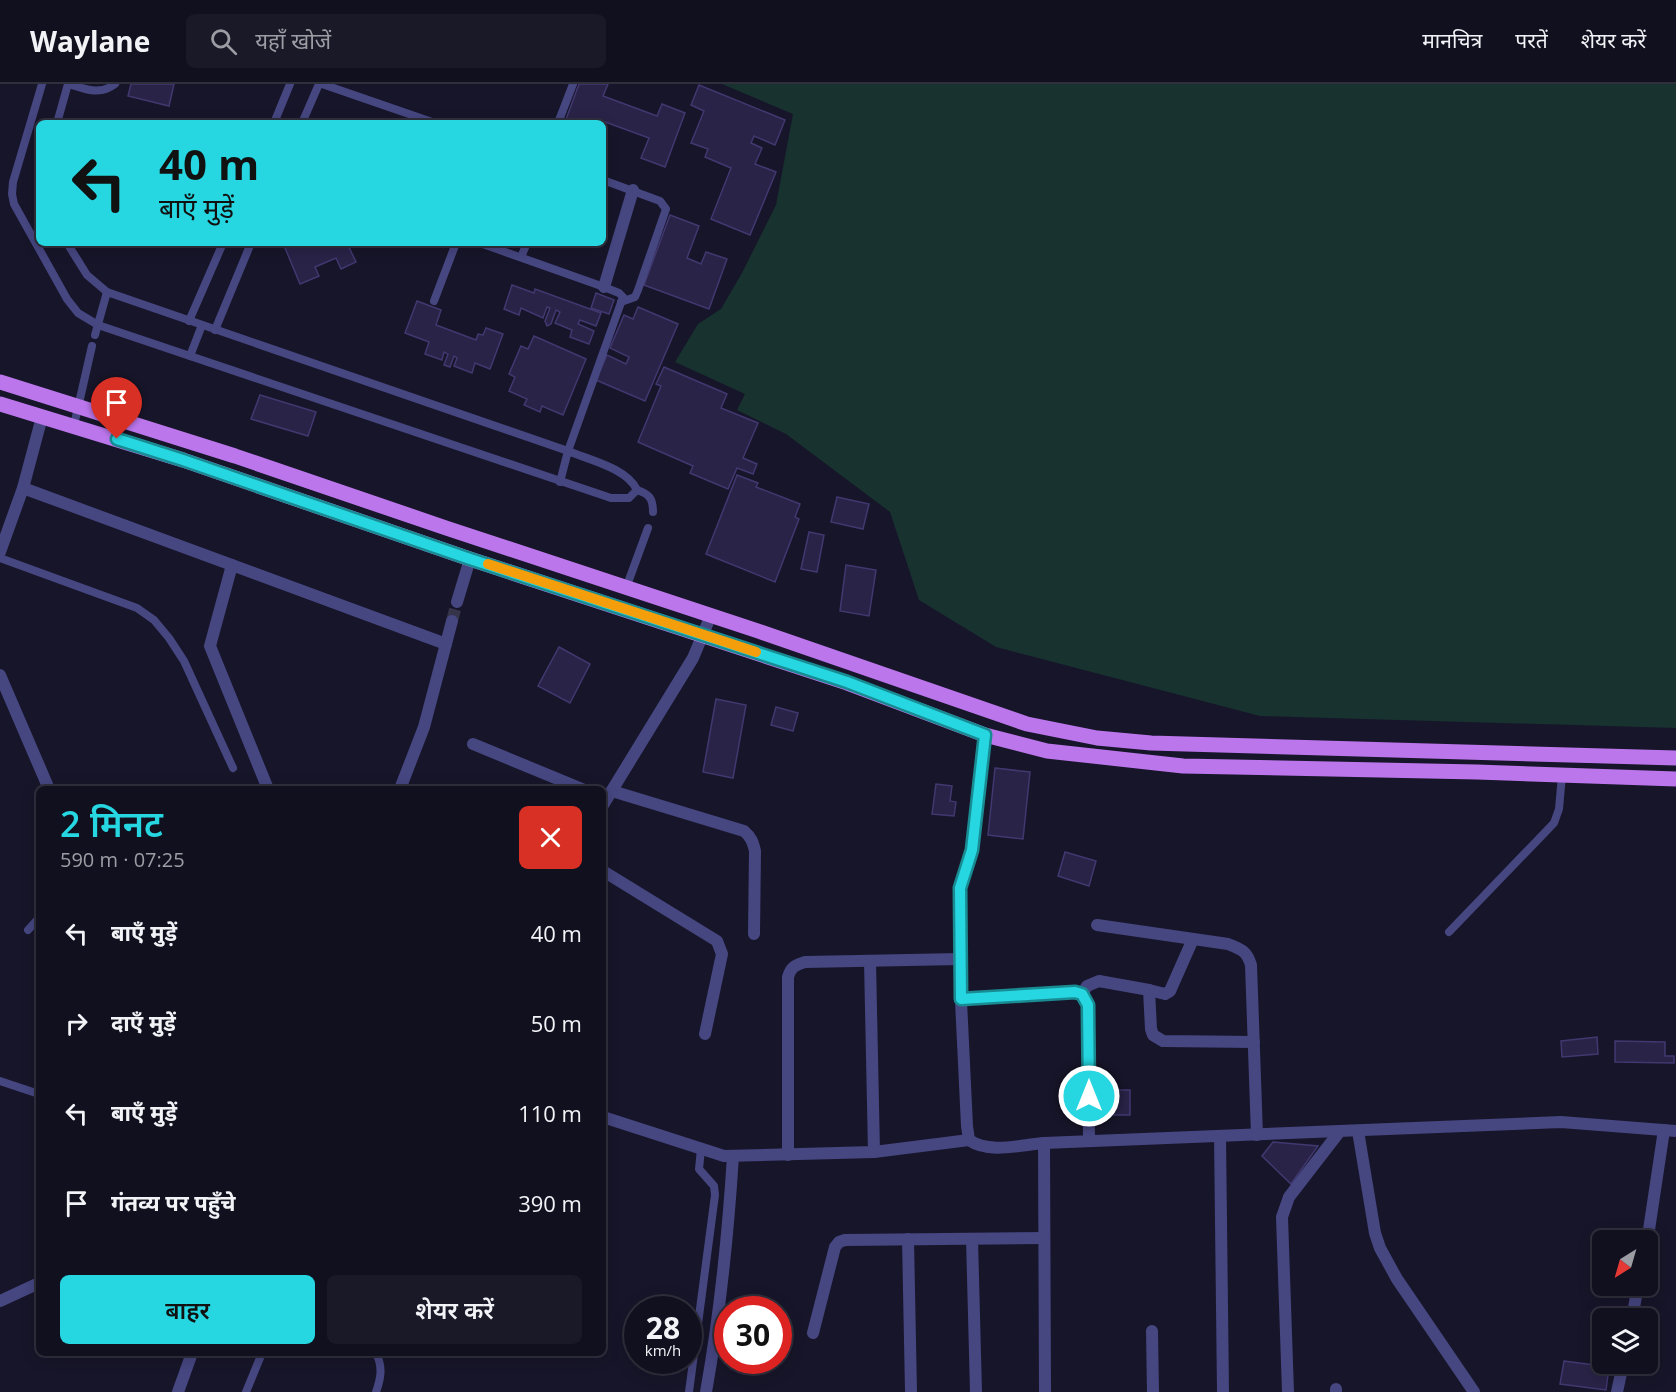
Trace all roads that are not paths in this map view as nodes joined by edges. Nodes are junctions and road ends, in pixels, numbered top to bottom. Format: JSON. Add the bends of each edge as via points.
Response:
{"nodes":[{"id":1,"x":42,"y":84,"type":"edge"},
{"id":2,"x":68,"y":84,"type":"edge"},
{"id":3,"x":115,"y":84,"type":"edge"},
{"id":4,"x":290,"y":84,"type":"edge"},
{"id":5,"x":320,"y":84,"type":"edge"},
{"id":6,"x":573,"y":84,"type":"edge"},
{"id":7,"x":58,"y":120,"type":"edge"},
{"id":8,"x":275,"y":120,"type":"edge"},
{"id":9,"x":303,"y":120,"type":"edge"},
{"id":10,"x":426,"y":120,"type":"edge"},
{"id":11,"x":559,"y":120,"type":"edge"},
{"id":12,"x":606,"y":181,"type":"edge"},
{"id":13,"x":633,"y":190,"type":"junction"},
{"id":14,"x":36,"y":243,"type":"edge"},
{"id":15,"x":37,"y":246,"type":"edge"},
{"id":16,"x":69,"y":246,"type":"edge"},
{"id":17,"x":222,"y":246,"type":"edge"},
{"id":18,"x":250,"y":246,"type":"edge"},
{"id":19,"x":455,"y":246,"type":"edge"},
{"id":20,"x":489,"y":246,"type":"edge"},
{"id":21,"x":526,"y":246,"type":"edge"},
{"id":22,"x":521,"y":257,"type":"junction"},
{"id":23,"x":604,"y":287,"type":"junction"},
{"id":24,"x":107,"y":292,"type":"junction"},
{"id":25,"x":434,"y":301,"type":"dead end"},
{"id":26,"x":621,"y":302,"type":"junction"},
{"id":27,"x":189,"y":321,"type":"junction"},
{"id":28,"x":98,"y":325,"type":"junction"},
{"id":29,"x":202,"y":325,"type":"junction"},
{"id":30,"x":215,"y":330,"type":"junction"},
{"id":31,"x":95,"y":335,"type":"dead end"},
{"id":32,"x":92,"y":346,"type":"dead end"},
{"id":33,"x":190,"y":356,"type":"junction"},
{"id":34,"x":0,"y":382,"type":"edge"},
{"id":35,"x":0,"y":404,"type":"edge"},
{"id":36,"x":78,"y":406,"type":"junction"},
{"id":37,"x":42,"y":417,"type":"junction"},
{"id":38,"x":74,"y":425,"type":"junction"},
{"id":39,"x":568,"y":452,"type":"junction"},
{"id":40,"x":560,"y":482,"type":"junction"},
{"id":41,"x":23,"y":488,"type":"junction"},
{"id":42,"x":637,"y":490,"type":"junction"},
{"id":43,"x":653,"y":512,"type":"dead end"},
{"id":44,"x":648,"y":528,"type":"dead end"},
{"id":45,"x":0,"y":552,"type":"edge"},
{"id":46,"x":0,"y":558,"type":"edge"},
{"id":47,"x":470,"y":559,"type":"junction"},
{"id":48,"x":232,"y":565,"type":"junction"},
{"id":49,"x":626,"y":588,"type":"junction"},
{"id":50,"x":457,"y":602,"type":"tunnel mouth"},
{"id":51,"x":711,"y":615,"type":"junction"},
{"id":52,"x":452,"y":621,"type":"tunnel mouth"},
{"id":53,"x":702,"y":635,"type":"junction"},
{"id":54,"x":446,"y":644,"type":"junction"},
{"id":55,"x":0,"y":675,"type":"edge"},
{"id":56,"x":6,"y":699,"type":"edge"},
{"id":57,"x":985,"y":735,"type":"junction"},
{"id":58,"x":473,"y":744,"type":"dead end"},
{"id":59,"x":1676,"y":758,"type":"edge"},
{"id":60,"x":232,"y":768,"type":"dead end"},
{"id":61,"x":1562,"y":775,"type":"junction"},
{"id":62,"x":1676,"y":779,"type":"edge"},
{"id":63,"x":48,"y":786,"type":"edge"},
{"id":64,"x":267,"y":786,"type":"edge"},
{"id":65,"x":401,"y":786,"type":"edge"},
{"id":66,"x":575,"y":786,"type":"edge"},
{"id":67,"x":606,"y":798,"type":"edge"},
{"id":68,"x":606,"y":873,"type":"edge"},
{"id":69,"x":36,"y":921,"type":"edge"},
{"id":70,"x":1097,"y":925,"type":"dead end"},
{"id":71,"x":28,"y":930,"type":"dead end"},
{"id":72,"x":1449,"y":932,"type":"dead end"},
{"id":73,"x":754,"y":934,"type":"dead end"},
{"id":74,"x":1193,"y":939,"type":"junction"},
{"id":75,"x":960,"y":959,"type":"junction"},
{"id":76,"x":870,"y":961,"type":"junction"},
{"id":77,"x":1149,"y":990,"type":"junction"},
{"id":78,"x":1082,"y":994,"type":"junction"},
{"id":79,"x":961,"y":999,"type":"junction"},
{"id":80,"x":705,"y":1034,"type":"dead end"},
{"id":81,"x":1254,"y":1042,"type":"junction"},
{"id":82,"x":0,"y":1081,"type":"edge"},
{"id":83,"x":36,"y":1093,"type":"edge"},
{"id":84,"x":606,"y":1118,"type":"edge"},
{"id":85,"x":1670,"y":1130,"type":"edge"},
{"id":86,"x":1340,"y":1131,"type":"junction"},
{"id":87,"x":1358,"y":1131,"type":"junction"},
{"id":88,"x":1257,"y":1135,"type":"junction"},
{"id":89,"x":1220,"y":1136,"type":"junction"},
{"id":90,"x":969,"y":1140,"type":"junction"},
{"id":91,"x":1089,"y":1141,"type":"junction"},
{"id":92,"x":1044,"y":1143,"type":"junction"},
{"id":93,"x":701,"y":1149,"type":"junction"},
{"id":94,"x":874,"y":1152,"type":"junction"},
{"id":95,"x":788,"y":1155,"type":"junction"},
{"id":96,"x":733,"y":1156,"type":"junction"},
{"id":97,"x":1650,"y":1230,"type":"edge"},
{"id":98,"x":1044,"y":1238,"type":"junction"},
{"id":99,"x":908,"y":1239,"type":"junction"},
{"id":100,"x":972,"y":1239,"type":"junction"},
{"id":101,"x":36,"y":1284,"type":"edge"},
{"id":102,"x":0,"y":1302,"type":"edge"},
{"id":103,"x":1152,"y":1331,"type":"dead end"},
{"id":104,"x":813,"y":1333,"type":"dead end"},
{"id":105,"x":191,"y":1356,"type":"edge"},
{"id":106,"x":261,"y":1356,"type":"edge"},
{"id":107,"x":378,"y":1356,"type":"edge"},
{"id":108,"x":1621,"y":1374,"type":"edge"},
{"id":109,"x":178,"y":1392,"type":"edge"},
{"id":110,"x":246,"y":1392,"type":"edge"},
{"id":111,"x":376,"y":1392,"type":"edge"},
{"id":112,"x":689,"y":1392,"type":"edge"},
{"id":113,"x":706,"y":1392,"type":"edge"},
{"id":114,"x":911,"y":1392,"type":"edge"},
{"id":115,"x":975,"y":1392,"type":"edge"},
{"id":116,"x":1045,"y":1392,"type":"edge"},
{"id":117,"x":1153,"y":1392,"type":"edge"},
{"id":118,"x":1223,"y":1392,"type":"edge"},
{"id":119,"x":1288,"y":1392,"type":"edge"},
{"id":120,"x":1474,"y":1392,"type":"edge"},
{"id":121,"x":1617,"y":1392,"type":"edge"}],
"edges":[{"from":1,"to":14,"type":"lane","via":[[12,194]]},
{"from":2,"to":3,"type":"lane","via":[[94,91],[108,90]]},
{"from":2,"to":7,"type":"lane"},
{"from":4,"to":8,"type":"lane"},
{"from":5,"to":9,"type":"lane"},
{"from":5,"to":10,"type":"lane"},
{"from":6,"to":11,"type":"lane"},
{"from":12,"to":13,"type":"lane"},
{"from":13,"to":23,"type":"street"},
{"from":13,"to":26,"type":"lane","via":[[660,201],[666,209],[635,297]]},
{"from":15,"to":28,"type":"lane","via":[[67,299],[78,313]]},
{"from":16,"to":24,"type":"lane","via":[[87,275]]},
{"from":17,"to":27,"type":"lane"},
{"from":18,"to":30,"type":"lane"},
{"from":19,"to":25,"type":"lane"},
{"from":20,"to":22,"type":"lane"},
{"from":21,"to":22,"type":"lane"},
{"from":22,"to":23,"type":"lane"},
{"from":23,"to":26,"type":"lane","via":[[618,293]]},
{"from":24,"to":27,"type":"lane"},
{"from":24,"to":28,"type":"lane"},
{"from":26,"to":39,"type":"lane"},
{"from":27,"to":29,"type":"lane"},
{"from":28,"to":31,"type":"lane"},
{"from":28,"to":33,"type":"lane"},
{"from":29,"to":30,"type":"lane"},
{"from":29,"to":33,"type":"lane"},
{"from":30,"to":39,"type":"lane"},
{"from":32,"to":36,"type":"lane"},
{"from":33,"to":40,"type":"lane"},
{"from":34,"to":36,"type":"main road"},
{"from":35,"to":37,"type":"main road"},
{"from":36,"to":38,"type":"lane"},
{"from":36,"to":49,"type":"main road"},
{"from":37,"to":38,"type":"main road"},
{"from":37,"to":41,"type":"street"},
{"from":38,"to":47,"type":"main road"},
{"from":39,"to":40,"type":"lane"},
{"from":39,"to":42,"type":"lane","via":[[624,474]]},
{"from":40,"to":42,"type":"lane","via":[[619,500],[629,498]]},
{"from":41,"to":45,"type":"street"},
{"from":41,"to":48,"type":"street"},
{"from":42,"to":43,"type":"lane","via":[[653,501]]},
{"from":44,"to":49,"type":"lane"},
{"from":46,"to":60,"type":"lane","via":[[137,608],[153,620],[184,661]]},
{"from":47,"to":50,"type":"street"},
{"from":47,"to":53,"type":"main road"},
{"from":48,"to":54,"type":"street"},
{"from":48,"to":64,"type":"street","via":[[210,646]]},
{"from":49,"to":51,"type":"main road"},
{"from":51,"to":53,"type":"street"},
{"from":51,"to":59,"type":"main road","via":[[1027,724],[1097,738]]},
{"from":52,"to":54,"type":"street"},
{"from":53,"to":57,"type":"main road","via":[[847,682]]},
{"from":53,"to":67,"type":"street","via":[[693,658]]},
{"from":54,"to":65,"type":"street","via":[[424,727]]},
{"from":55,"to":56,"type":"street"},
{"from":56,"to":63,"type":"street"},
{"from":57,"to":61,"type":"main road","via":[[1047,751],[1183,766]]},
{"from":57,"to":75,"type":"street","via":[[972,850],[960,888]]},
{"from":58,"to":66,"type":"street"},
{"from":61,"to":62,"type":"main road"},
{"from":61,"to":72,"type":"lane","via":[[1554,823]]},
{"from":67,"to":73,"type":"street","via":[[749,835],[755,851]]},
{"from":68,"to":80,"type":"street","via":[[717,941],[722,954]]},
{"from":69,"to":71,"type":"lane"},
{"from":70,"to":74,"type":"street"},
{"from":74,"to":77,"type":"street","via":[[1170,991],[1165,994]]},
{"from":74,"to":81,"type":"street","via":[[1228,944],[1248,954]]},
{"from":75,"to":76,"type":"street"},
{"from":75,"to":79,"type":"street"},
{"from":76,"to":94,"type":"street"},
{"from":76,"to":95,"type":"street","via":[[805,962],[790,969]]},
{"from":77,"to":78,"type":"street","via":[[1099,981],[1087,986]]},
{"from":77,"to":81,"type":"street","via":[[1151,1029],[1157,1039]]},
{"from":78,"to":79,"type":"street"},
{"from":78,"to":91,"type":"street","via":[[1088,1005]]},
{"from":79,"to":90,"type":"street"},
{"from":81,"to":88,"type":"street"},
{"from":82,"to":83,"type":"lane"},
{"from":84,"to":93,"type":"street"},
{"from":85,"to":87,"type":"street","via":[[1561,1122]]},
{"from":85,"to":97,"type":"street"},
{"from":86,"to":87,"type":"street"},
{"from":86,"to":88,"type":"street"},
{"from":86,"to":119,"type":"street","via":[[1289,1197],[1282,1217]]},
{"from":87,"to":120,"type":"street","via":[[1380,1248]]},
{"from":88,"to":89,"type":"street"},
{"from":89,"to":91,"type":"street"},
{"from":89,"to":118,"type":"street"},
{"from":90,"to":92,"type":"street","via":[[991,1148]]},
{"from":90,"to":94,"type":"street"},
{"from":91,"to":92,"type":"street"},
{"from":92,"to":98,"type":"street"},
{"from":93,"to":96,"type":"street"},
{"from":93,"to":112,"type":"lane","via":[[699,1169],[714,1186],[715,1195]]},
{"from":94,"to":95,"type":"street"},
{"from":95,"to":96,"type":"street"},
{"from":96,"to":113,"type":"street","via":[[730,1211]]},
{"from":98,"to":100,"type":"street"},
{"from":98,"to":116,"type":"street"},
{"from":99,"to":100,"type":"street"},
{"from":99,"to":104,"type":"street","via":[[839,1242]]},
{"from":99,"to":114,"type":"street"},
{"from":100,"to":115,"type":"street"},
{"from":101,"to":102,"type":"street"},
{"from":103,"to":117,"type":"street"},
{"from":105,"to":109,"type":"street"},
{"from":106,"to":110,"type":"lane"},
{"from":107,"to":111,"type":"lane","via":[[381,1378]]},
{"from":108,"to":121,"type":"street"}]}
